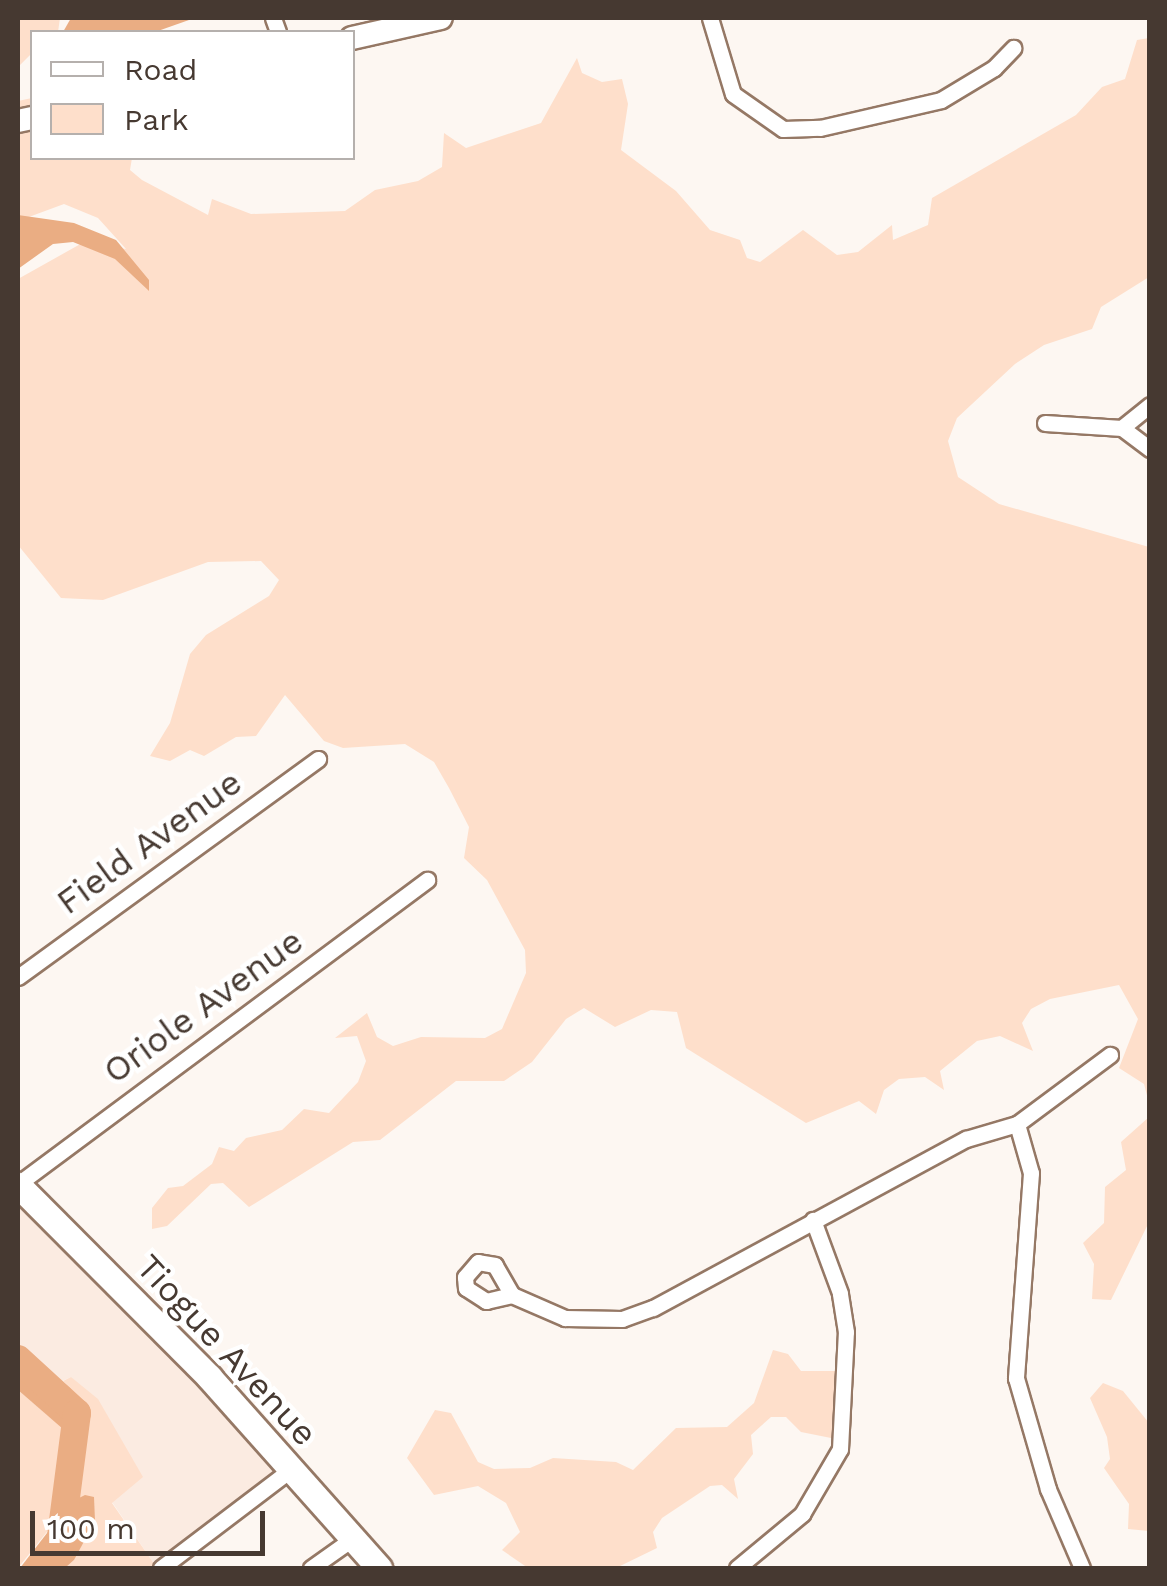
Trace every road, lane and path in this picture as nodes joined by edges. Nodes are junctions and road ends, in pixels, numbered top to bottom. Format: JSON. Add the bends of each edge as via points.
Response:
{"nodes":[{"id":1,"x":441,"y":18,"type":"edge"},
{"id":2,"x":710,"y":18,"type":"edge"},
{"id":3,"x":355,"y":37,"type":"edge"},
{"id":4,"x":1014,"y":48,"type":"dead end"},
{"id":5,"x":1150,"y":405,"type":"edge"},
{"id":6,"x":1046,"y":423,"type":"dead end"},
{"id":7,"x":1122,"y":428,"type":"junction"},
{"id":8,"x":1150,"y":449,"type":"edge"},
{"id":9,"x":318,"y":760,"type":"dead end"},
{"id":10,"x":427,"y":880,"type":"dead end"},
{"id":11,"x":18,"y":977,"type":"edge"},
{"id":12,"x":1110,"y":1055,"type":"dead end"},
{"id":13,"x":1017,"y":1124,"type":"junction"},
{"id":14,"x":18,"y":1185,"type":"edge"},
{"id":15,"x":813,"y":1220,"type":"junction"},
{"id":16,"x":512,"y":1295,"type":"dead end"},
{"id":17,"x":290,"y":1470,"type":"junction"},
{"id":18,"x":352,"y":1538,"type":"junction"},
{"id":19,"x":1077,"y":1567,"type":"edge"},
{"id":20,"x":161,"y":1568,"type":"edge"},
{"id":21,"x":311,"y":1568,"type":"edge"},
{"id":22,"x":379,"y":1568,"type":"edge"},
{"id":23,"x":737,"y":1568,"type":"edge"}],
"edges":[{"from":1,"to":3,"type":"main road"},
{"from":2,"to":4,"type":"street","via":[[733,94],[784,129],[820,128],[941,100]]},
{"from":5,"to":7,"type":"street"},
{"from":6,"to":7,"type":"street"},
{"from":7,"to":8,"type":"street"},
{"from":9,"to":11,"type":"street","name":"Field Avenue"},
{"from":10,"to":14,"type":"street","name":"Oriole Avenue"},
{"from":12,"to":13,"type":"street"},
{"from":13,"to":15,"type":"street","via":[[966,1139]]},
{"from":13,"to":19,"type":"street","via":[[1031,1174],[1016,1378]]},
{"from":14,"to":17,"type":"main road","name":"Tiogue Avenue"},
{"from":15,"to":16,"type":"street","via":[[622,1319],[565,1318]]},
{"from":15,"to":23,"type":"street","via":[[840,1293],[846,1332],[840,1450],[802,1514]]},
{"from":17,"to":18,"type":"main road","name":"Tiogue Avenue"},
{"from":17,"to":20,"type":"street"},
{"from":18,"to":21,"type":"street"},
{"from":18,"to":22,"type":"main road","name":"Tiogue Avenue"}]}
